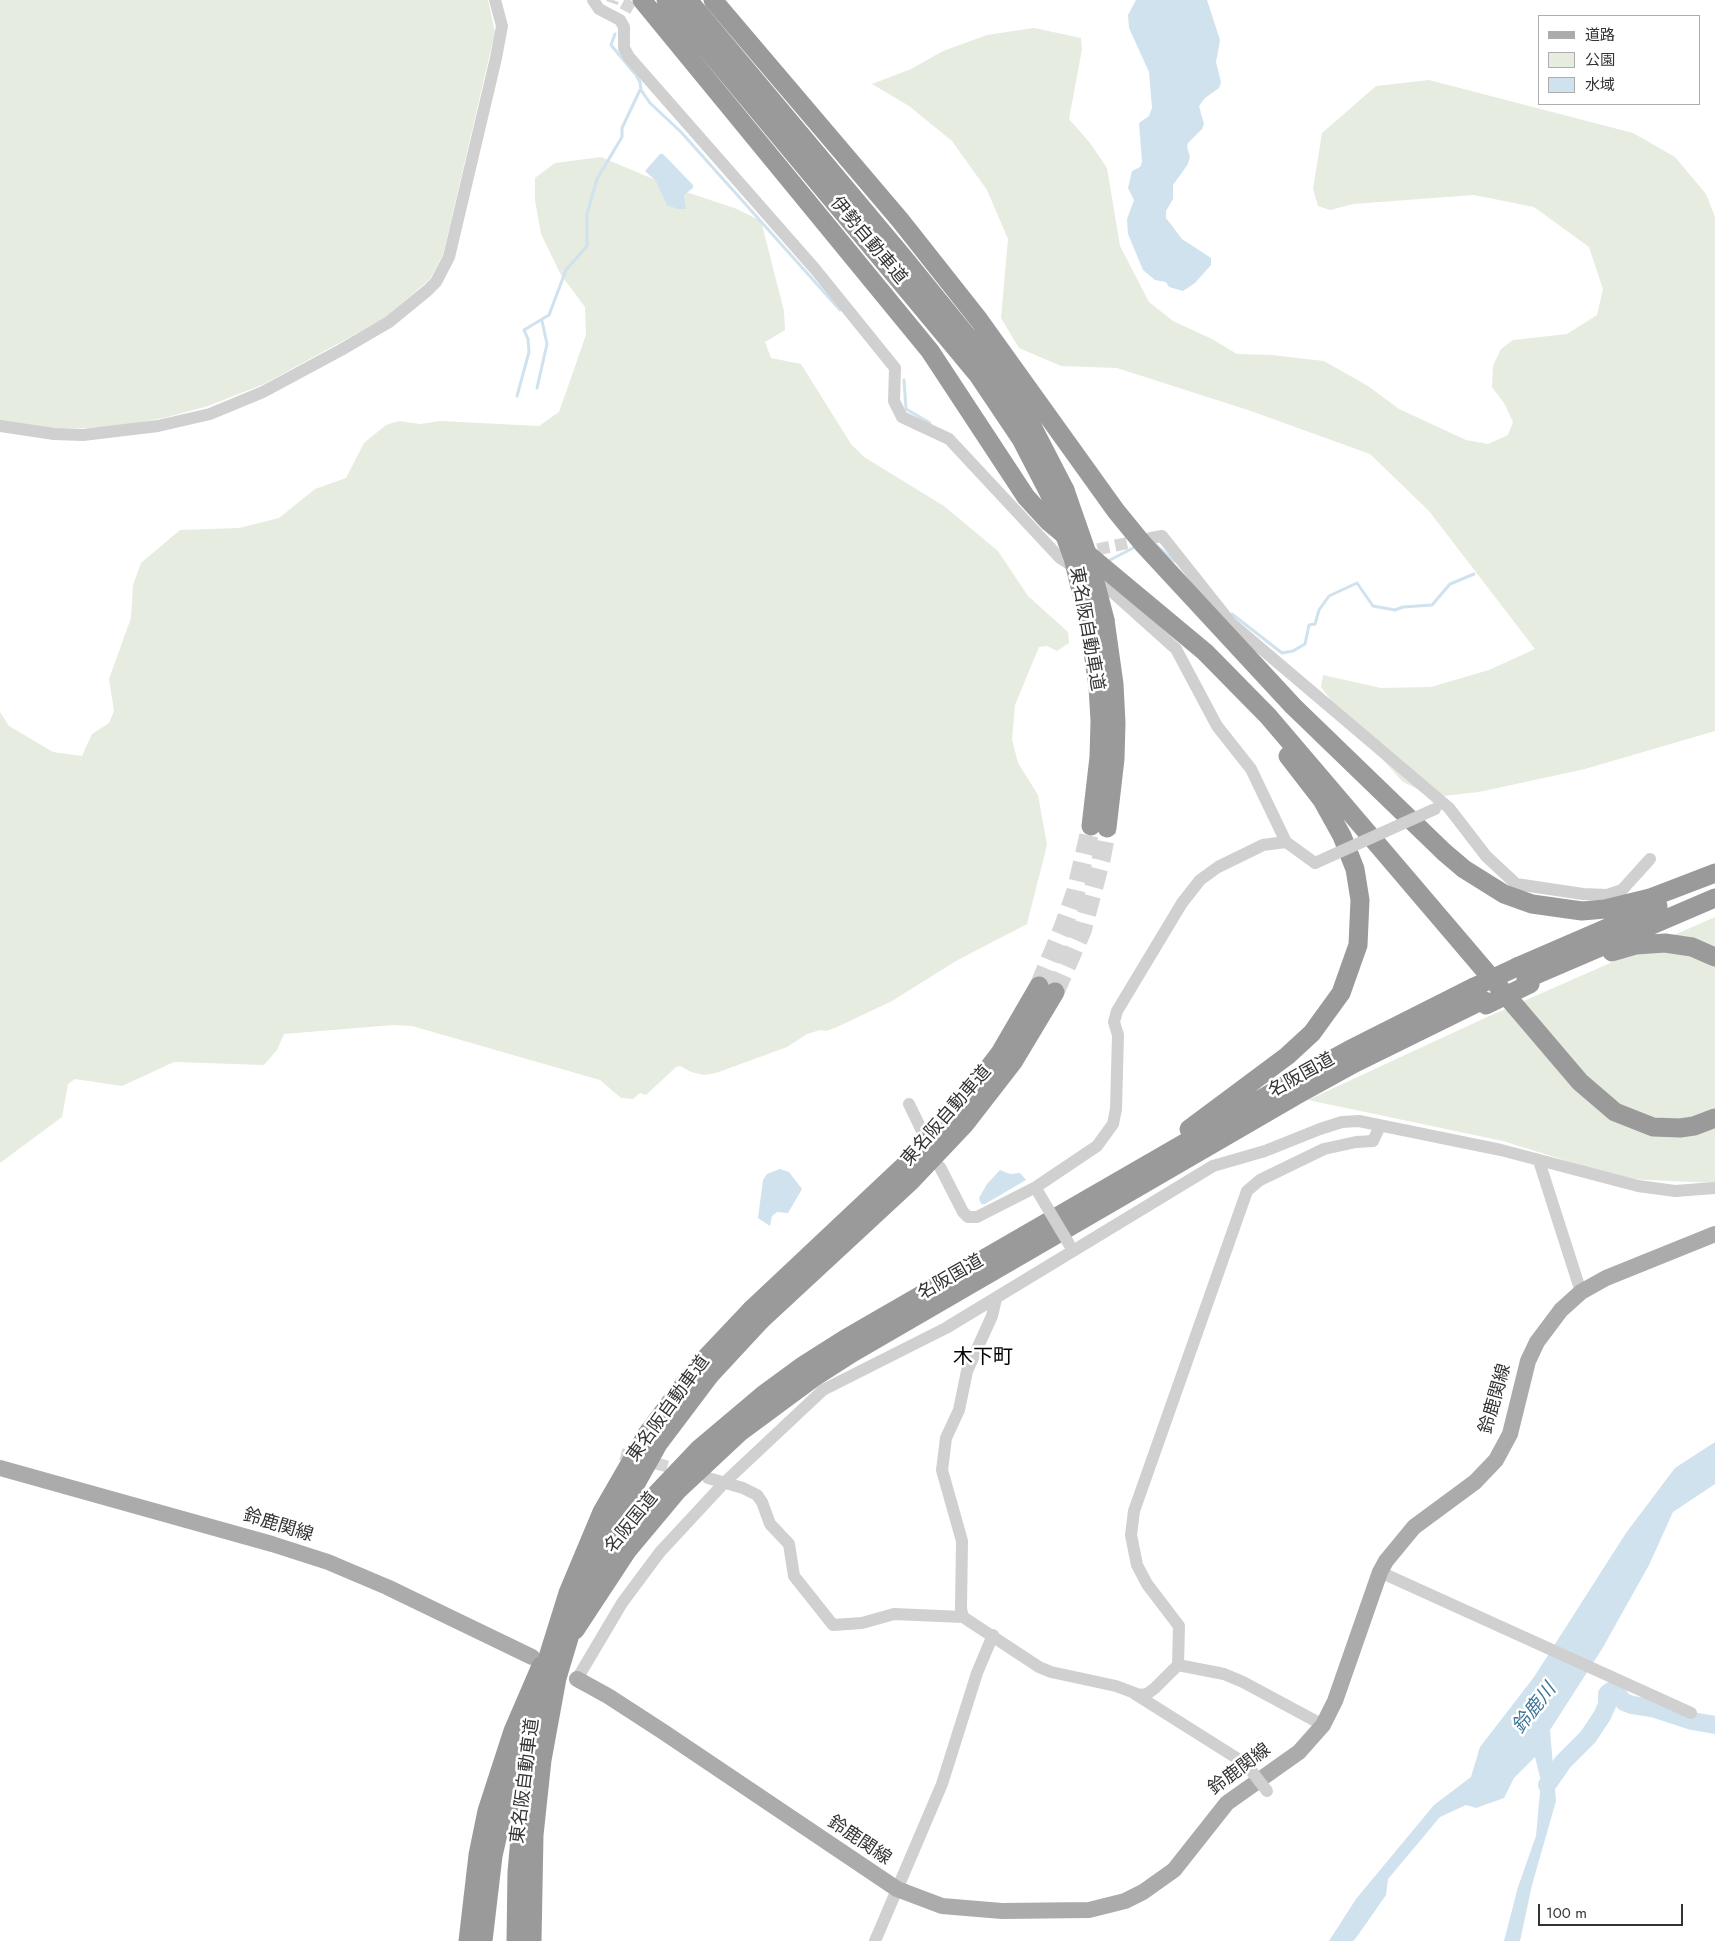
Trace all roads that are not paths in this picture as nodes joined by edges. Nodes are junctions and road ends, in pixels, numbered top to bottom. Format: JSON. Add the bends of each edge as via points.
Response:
{"nodes":[{"id":1,"x":495,"y":0,"type":"edge"},
{"id":2,"x":593,"y":0,"type":"edge"},
{"id":3,"x":642,"y":0,"type":"edge"},
{"id":4,"x":666,"y":0,"type":"edge"},
{"id":5,"x":688,"y":0,"type":"edge"},
{"id":6,"x":714,"y":0,"type":"edge"},
{"id":7,"x":0,"y":426,"type":"edge"},
{"id":8,"x":1058,"y":493,"type":"junction"},
{"id":9,"x":1151,"y":538,"type":"tunnel mouth"},
{"id":10,"x":1162,"y":566,"type":"junction"},
{"id":11,"x":1163,"y":615,"type":"junction"},
{"id":12,"x":1435,"y":809,"type":"dead end"},
{"id":13,"x":1099,"y":827,"type":"tunnel mouth"},
{"id":14,"x":1286,"y":842,"type":"junction"},
{"id":15,"x":1650,"y":859,"type":"dead end"},
{"id":16,"x":1715,"y":873,"type":"edge"},
{"id":17,"x":1715,"y":882,"type":"edge"},
{"id":18,"x":1715,"y":898,"type":"edge"},
{"id":19,"x":1715,"y":957,"type":"edge"},
{"id":20,"x":1524,"y":977,"type":"junction"},
{"id":21,"x":1047,"y":989,"type":"tunnel mouth"},
{"id":22,"x":1481,"y":997,"type":"junction"},
{"id":23,"x":909,"y":1104,"type":"dead end"},
{"id":24,"x":1715,"y":1104,"type":"edge"},
{"id":25,"x":1715,"y":1118,"type":"edge"},
{"id":26,"x":1380,"y":1126,"type":"junction"},
{"id":27,"x":922,"y":1131,"type":"dead end"},
{"id":28,"x":1539,"y":1161,"type":"junction"},
{"id":29,"x":940,"y":1167,"type":"dead end"},
{"id":30,"x":1715,"y":1188,"type":"edge"},
{"id":31,"x":1037,"y":1190,"type":"junction"},
{"id":32,"x":1105,"y":1190,"type":"junction"},
{"id":33,"x":1715,"y":1234,"type":"edge"},
{"id":34,"x":1071,"y":1247,"type":"junction"},
{"id":35,"x":1580,"y":1292,"type":"junction"},
{"id":36,"x":996,"y":1299,"type":"junction"},
{"id":37,"x":756,"y":1315,"type":"junction"},
{"id":38,"x":0,"y":1468,"type":"edge"},
{"id":39,"x":708,"y":1478,"type":"dead end"},
{"id":40,"x":725,"y":1482,"type":"junction"},
{"id":41,"x":1380,"y":1572,"type":"junction"},
{"id":42,"x":964,"y":1617,"type":"junction"},
{"id":43,"x":993,"y":1635,"type":"junction"},
{"id":44,"x":532,"y":1656,"type":"dead end"},
{"id":45,"x":1178,"y":1665,"type":"junction"},
{"id":46,"x":577,"y":1679,"type":"joint"},
{"id":47,"x":1133,"y":1692,"type":"junction"},
{"id":48,"x":1691,"y":1712,"type":"dead end"},
{"id":49,"x":1323,"y":1725,"type":"junction"},
{"id":50,"x":1266,"y":1791,"type":"dead end"},
{"id":51,"x":897,"y":1889,"type":"junction"},
{"id":52,"x":468,"y":1941,"type":"edge"},
{"id":53,"x":483,"y":1941,"type":"edge"},
{"id":54,"x":516,"y":1941,"type":"edge"},
{"id":55,"x":532,"y":1941,"type":"edge"},
{"id":56,"x":875,"y":1941,"type":"edge"}],
"edges":[{"from":1,"to":7,"type":"street","via":[[502,26],[496,58],[449,257],[428,290],[388,322],[341,350],[263,392],[210,414],[158,426],[83,435]]},
{"from":2,"to":14,"type":"street","via":[[599,9],[608,7],[622,16],[624,48],[629,57],[815,269],[895,368],[894,401],[902,417],[949,439],[1063,557],[1108,589],[1176,649],[1217,726],[1251,769]]},
{"from":3,"to":11,"type":"highway","via":[[930,350],[1026,497],[1049,522]]},
{"from":4,"to":8,"type":"highway","name":"伊勢自動車道","via":[[978,375]]},
{"from":5,"to":8,"type":"highway","name":"伊勢自動車道","via":[[988,362],[1032,426]]},
{"from":6,"to":10,"type":"highway","via":[[900,220],[979,320],[1116,511]]},
{"from":8,"to":13,"type":"highway","name":"東名阪自動車道","bridge":true,"via":[[1074,558],[1097,622],[1100,721],[1096,793]]},
{"from":9,"to":15,"type":"street","via":[[1162,536],[1231,623],[1449,808],[1486,856],[1516,884],[1607,895],[1622,890]]},
{"from":10,"to":16,"type":"highway","via":[[1280,692],[1444,852],[1504,894],[1556,909],[1605,909],[1650,898]]},
{"from":10,"to":24,"type":"highway","via":[[1176,588],[1254,681],[1593,1078],[1616,1099],[1652,1115],[1688,1114]]},
{"from":11,"to":25,"type":"highway","via":[[1268,716],[1590,1093],[1626,1118],[1653,1127],[1694,1126]]},
{"from":11,"to":32,"type":"highway","via":[[1248,707],[1322,800],[1355,868],[1360,900],[1358,945],[1341,993],[1312,1033],[1234,1097]]},
{"from":12,"to":14,"type":"street","bridge":true,"via":[[1315,862]]},
{"from":14,"to":31,"type":"street","via":[[1263,845],[1218,867],[1200,880],[1182,903],[1117,1011],[1114,1022],[1118,1035],[1116,1109],[1112,1124],[1097,1146]]},
{"from":17,"to":20,"type":"highway","name":"名阪国道"},
{"from":18,"to":20,"type":"highway","name":"名阪国道"},
{"from":19,"to":20,"type":"highway","via":[[1678,944],[1636,945]]},
{"from":20,"to":22,"type":"highway","name":"名阪国道"},
{"from":21,"to":37,"type":"highway","name":"東名阪自動車道","via":[[954,1113]]},
{"from":22,"to":32,"type":"highway","name":"名阪国道","via":[[1349,1050]]},
{"from":22,"to":53,"type":"highway","name":"名阪国道","via":[[1355,1063],[852,1353],[774,1405],[707,1461],[626,1551],[579,1622],[541,1699],[502,1816],[487,1897]]},
{"from":23,"to":27,"type":"street"},
{"from":26,"to":28,"type":"street"},
{"from":26,"to":34,"type":"street","via":[[1359,1121],[1342,1122],[1265,1151],[1213,1166]]},
{"from":26,"to":45,"type":"street","via":[[1373,1141],[1324,1149],[1260,1180],[1247,1191],[1142,1487],[1132,1526],[1132,1548],[1137,1565],[1147,1584],[1179,1626]]},
{"from":28,"to":30,"type":"street","via":[[1638,1186],[1675,1191]]},
{"from":28,"to":35,"type":"street"},
{"from":29,"to":31,"type":"street","via":[[962,1212],[968,1217],[985,1215]]},
{"from":31,"to":34,"type":"street","bridge":true},
{"from":32,"to":52,"type":"highway","name":"名阪国道","via":[[804,1365],[729,1422],[669,1478],[641,1510],[587,1582],[565,1618],[513,1731],[497,1778],[478,1855]]},
{"from":33,"to":35,"type":"main road","name":"鈴鹿関線","via":[[1618,1272]]},
{"from":34,"to":36,"type":"street"},
{"from":35,"to":41,"type":"main road","name":"鈴鹿関線","via":[[1561,1310],[1534,1348],[1522,1379],[1510,1434],[1496,1460],[1475,1482],[1414,1528],[1394,1548]]},
{"from":36,"to":40,"type":"street","via":[[823,1390]]},
{"from":36,"to":42,"type":"street","via":[[992,1316],[967,1371],[959,1410],[946,1438],[942,1470],[962,1541],[961,1609]]},
{"from":37,"to":54,"type":"highway","name":"東名阪自動車道","bridge":true,"via":[[698,1366],[647,1434],[602,1512],[568,1593],[543,1673],[527,1759],[519,1833]]},
{"from":37,"to":55,"type":"highway","name":"東名阪自動車道","bridge":true,"via":[[658,1444],[616,1519],[581,1598],[557,1678],[542,1760],[534,1835]]},
{"from":38,"to":44,"type":"main road","name":"鈴鹿関線","via":[[328,1562]]},
{"from":39,"to":40,"type":"street"},
{"from":40,"to":42,"type":"street","via":[[750,1492],[762,1502],[770,1524],[789,1544],[794,1576],[833,1625],[862,1623],[894,1614]]},
{"from":40,"to":46,"type":"street","via":[[660,1552],[622,1602]]},
{"from":41,"to":48,"type":"street"},
{"from":41,"to":49,"type":"main road","name":"鈴鹿関線","via":[[1335,1701]]},
{"from":42,"to":43,"type":"street"},
{"from":43,"to":47,"type":"street","via":[[1051,1672]]},
{"from":43,"to":51,"type":"street","via":[[977,1673],[942,1784]]},
{"from":45,"to":47,"type":"street","via":[[1147,1694]]},
{"from":45,"to":49,"type":"street","via":[[1224,1674]]},
{"from":46,"to":51,"type":"main road","name":"鈴鹿関線","via":[[654,1726]]},
{"from":47,"to":50,"type":"street","bridge":true,"via":[[1246,1764]]},
{"from":49,"to":51,"type":"main road","name":"鈴鹿関線","via":[[1299,1752],[1227,1803],[1174,1870],[1124,1901],[1089,1910],[1002,1911],[942,1906]]},
{"from":51,"to":56,"type":"street"}]}
